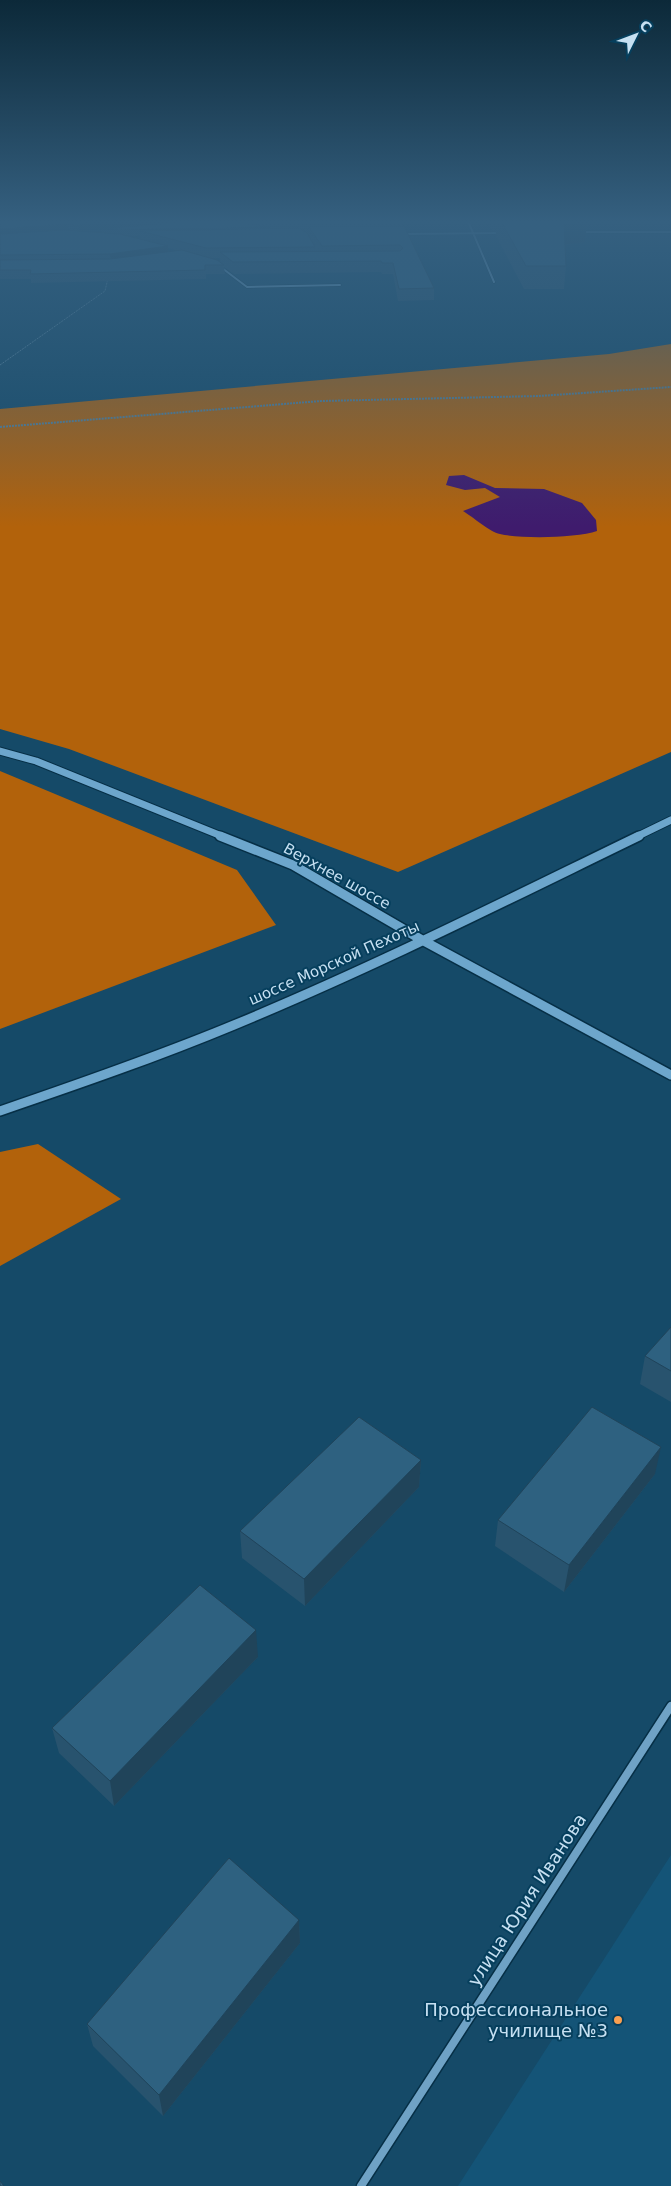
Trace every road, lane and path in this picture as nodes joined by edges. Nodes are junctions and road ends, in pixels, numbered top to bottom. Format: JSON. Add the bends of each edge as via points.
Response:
{"nodes":[{"id":1,"x":60,"y":323,"type":"edge"},
{"id":2,"x":0,"y":365,"type":"edge"},
{"id":3,"x":671,"y":387,"type":"edge"},
{"id":4,"x":0,"y":427,"type":"edge"},
{"id":5,"x":0,"y":750,"type":"edge"},
{"id":6,"x":671,"y":820,"type":"edge"},
{"id":7,"x":422,"y":940,"type":"junction"},
{"id":8,"x":671,"y":1075,"type":"edge"},
{"id":9,"x":0,"y":1111,"type":"edge"},
{"id":10,"x":671,"y":1706,"type":"edge"},
{"id":11,"x":361,"y":2186,"type":"edge"}],
"edges":[{"from":1,"to":2,"type":"path"},
{"from":3,"to":4,"type":"path","via":[[539,396],[321,401]]},
{"from":5,"to":7,"type":"street","name":"Верхнее шоссе","via":[[36,761],[293,865]]},
{"from":6,"to":7,"type":"street","name":"шоссе Морской Пехоты"},
{"from":7,"to":8,"type":"street","name":"Верхнее шоссе"},
{"from":7,"to":9,"type":"street","name":"шоссе Морской Пехоты","via":[[267,1011],[124,1068]]},
{"from":10,"to":11,"type":"street","name":"улица Юрия Иванова"}]}
